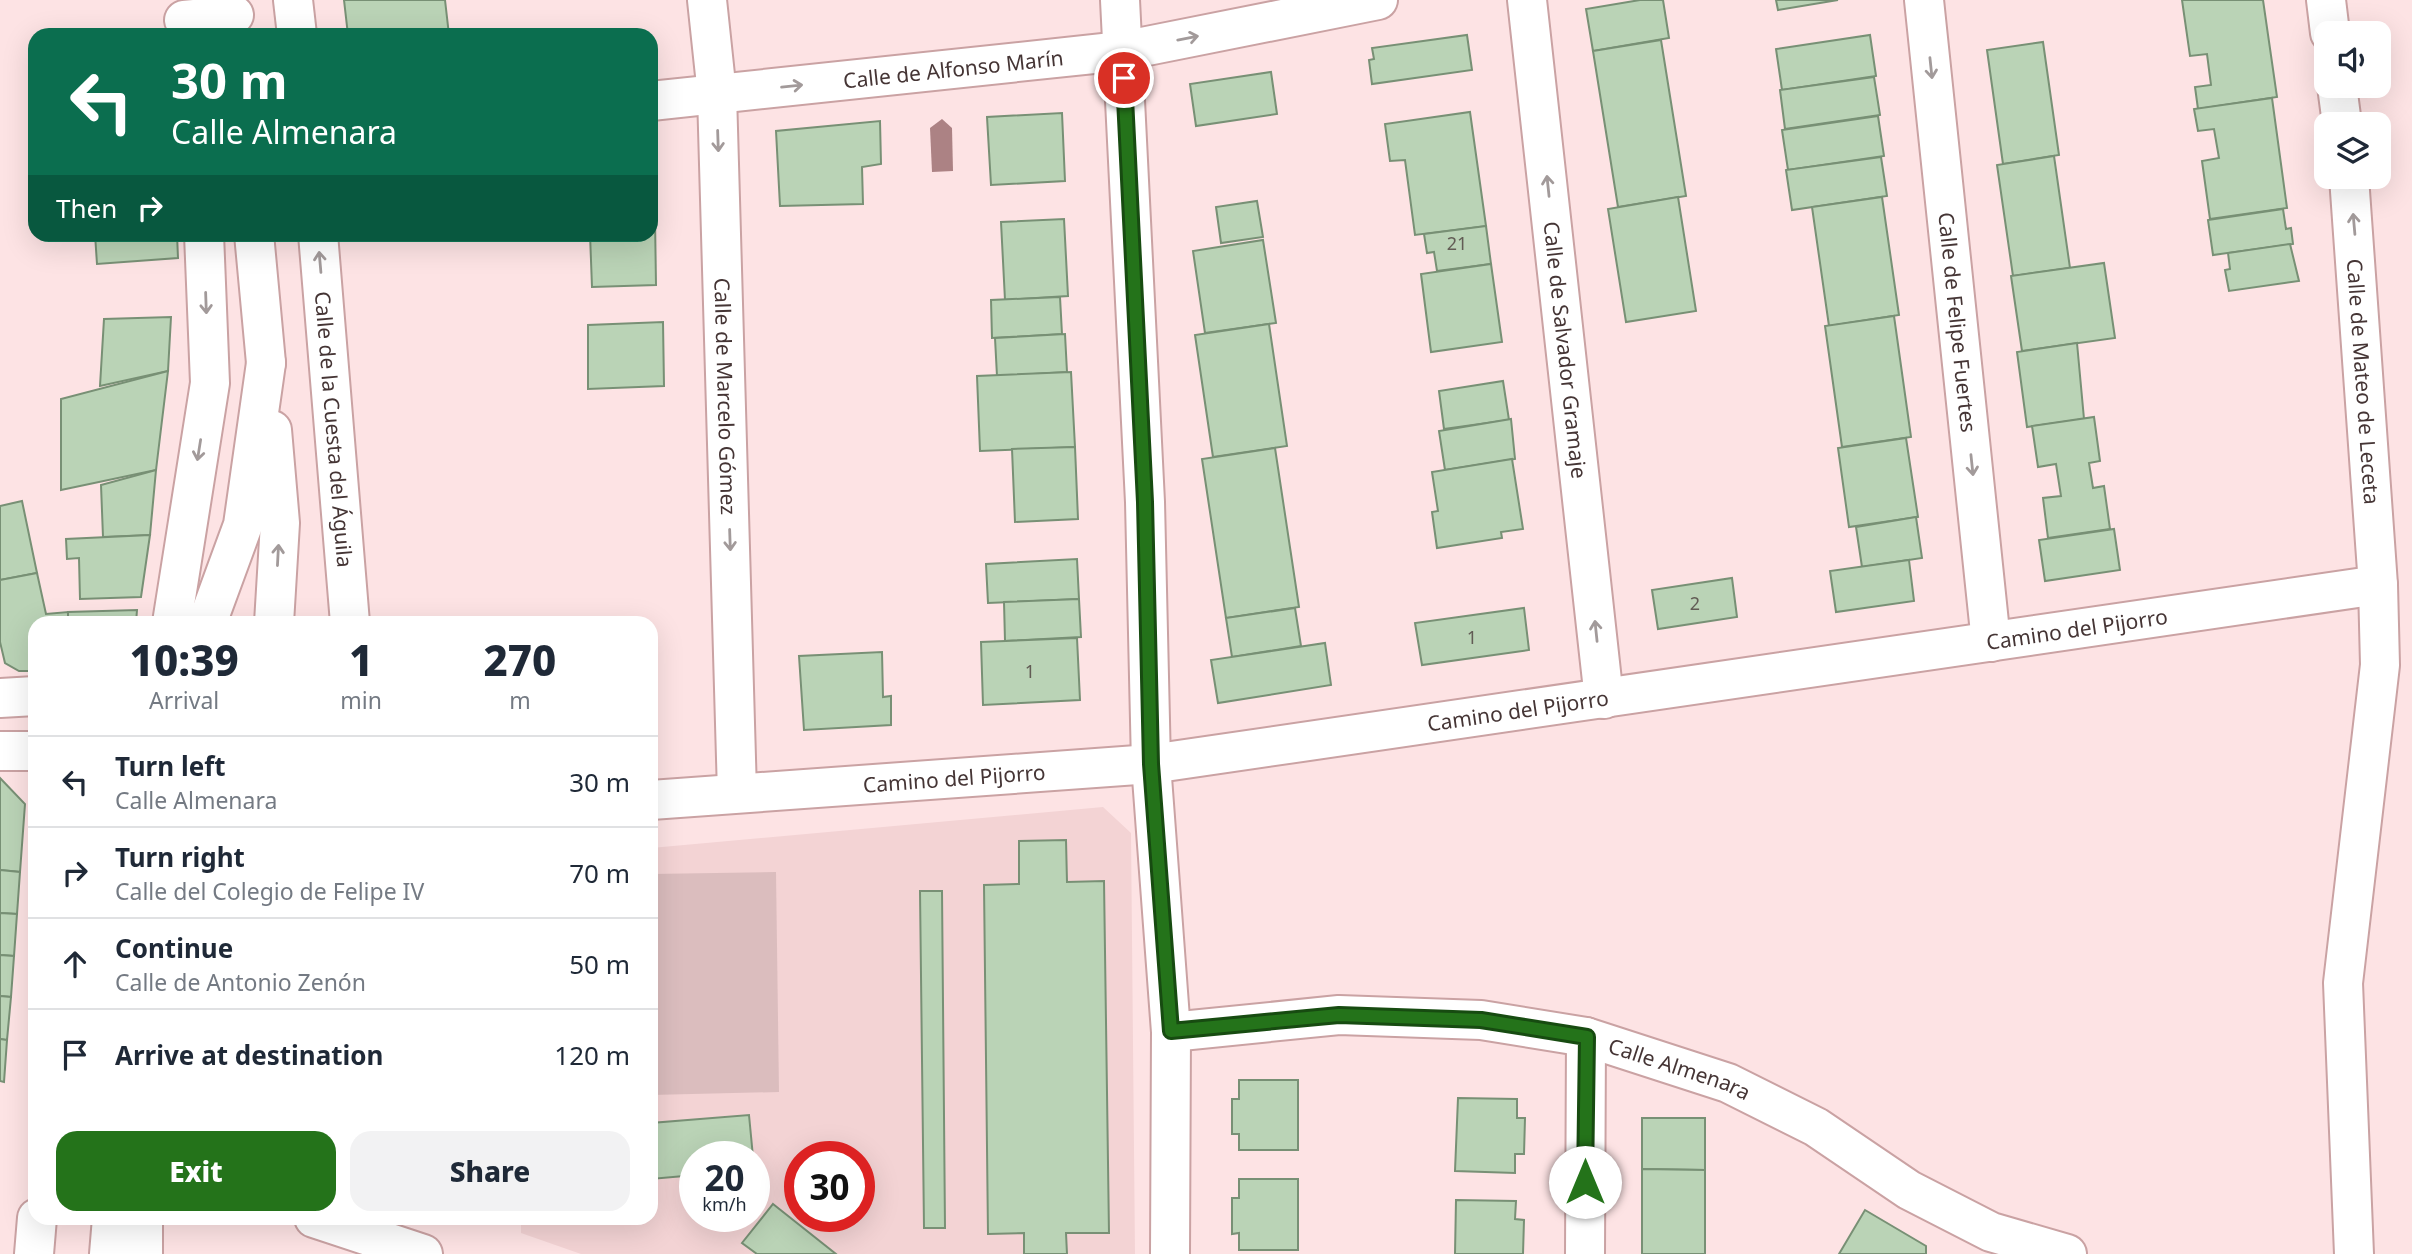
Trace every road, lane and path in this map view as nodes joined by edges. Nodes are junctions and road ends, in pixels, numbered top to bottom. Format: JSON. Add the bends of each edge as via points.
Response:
{"nodes":[{"id":1,"x":293,"y":0,"type":"edge"},
{"id":2,"x":707,"y":0,"type":"edge"},
{"id":3,"x":1120,"y":0,"type":"edge"},
{"id":4,"x":1378,"y":0,"type":"edge"},
{"id":5,"x":1527,"y":0,"type":"edge"},
{"id":6,"x":1924,"y":0,"type":"edge"},
{"id":7,"x":2326,"y":0,"type":"edge"},
{"id":8,"x":234,"y":17,"type":"edge"},
{"id":9,"x":184,"y":18,"type":"edge"},
{"id":10,"x":2329,"y":21,"type":"edge"},
{"id":11,"x":296,"y":28,"type":"edge"},
{"id":12,"x":1122,"y":51,"type":"junction"},
{"id":13,"x":717,"y":94,"type":"junction"},
{"id":14,"x":658,"y":101,"type":"edge"},
{"id":15,"x":2350,"y":189,"type":"edge"},
{"id":16,"x":204,"y":242,"type":"edge"},
{"id":17,"x":255,"y":242,"type":"edge"},
{"id":18,"x":319,"y":242,"type":"edge"},
{"id":19,"x":264,"y":379,"type":"junction"},
{"id":20,"x":209,"y":383,"type":"junction"},
{"id":21,"x":2378,"y":585,"type":"junction"},
{"id":22,"x":173,"y":616,"type":"edge"},
{"id":23,"x":210,"y":616,"type":"edge"},
{"id":24,"x":274,"y":616,"type":"edge"},
{"id":25,"x":349,"y":616,"type":"edge"},
{"id":26,"x":1991,"y":642,"type":"junction"},
{"id":27,"x":28,"y":696,"type":"edge"},
{"id":28,"x":0,"y":698,"type":"edge"},
{"id":29,"x":1604,"y":699,"type":"junction"},
{"id":30,"x":0,"y":751,"type":"edge"},
{"id":31,"x":28,"y":751,"type":"edge"},
{"id":32,"x":1151,"y":764,"type":"junction"},
{"id":33,"x":737,"y":793,"type":"junction"},
{"id":34,"x":658,"y":799,"type":"edge"},
{"id":35,"x":1171,"y":1031,"type":"junction"},
{"id":36,"x":1587,"y":1037,"type":"junction"},
{"id":37,"x":36,"y":1225,"type":"edge"},
{"id":38,"x":111,"y":1225,"type":"edge"},
{"id":39,"x":143,"y":1225,"type":"edge"},
{"id":40,"x":335,"y":1225,"type":"edge"},
{"id":41,"x":1991,"y":1243,"type":"edge"},
{"id":42,"x":34,"y":1254,"type":"edge"},
{"id":43,"x":109,"y":1254,"type":"edge"},
{"id":44,"x":143,"y":1254,"type":"edge"},
{"id":45,"x":423,"y":1254,"type":"edge"},
{"id":46,"x":1170,"y":1254,"type":"edge"},
{"id":47,"x":1585,"y":1254,"type":"edge"},
{"id":48,"x":2067,"y":1254,"type":"edge"},
{"id":49,"x":2354,"y":1254,"type":"edge"}],
"edges":[{"from":1,"to":11,"type":"street"},
{"from":2,"to":13,"type":"street","name":"Calle de Marcelo Gómez"},
{"from":3,"to":12,"type":"street"},
{"from":12,"to":4,"type":"street","name":"Calle de Alfonso Marín","one_way":true},
{"from":29,"to":5,"type":"street","name":"Calle de Salvador Gramaje","one_way":true},
{"from":6,"to":26,"type":"street","name":"Calle de Felipe Fuertes","one_way":true},
{"from":7,"to":10,"type":"street"},
{"from":8,"to":9,"type":"street"},
{"from":13,"to":12,"type":"street","name":"Calle de Alfonso Marín","one_way":true},
{"from":12,"to":32,"type":"street","via":[[1145,502]]},
{"from":13,"to":14,"type":"street","name":"Calle de Alfonso Marín"},
{"from":13,"to":33,"type":"street","name":"Calle de Marcelo Gómez","one_way":true},
{"from":21,"to":15,"type":"street","name":"Calle de Mateo de Leceta","one_way":true},
{"from":16,"to":20,"type":"street","one_way":true},
{"from":17,"to":19,"type":"street"},
{"from":25,"to":18,"type":"street","name":"Calle de la Cuesta del Águila","one_way":true},
{"from":19,"to":20,"type":"street"},
{"from":19,"to":23,"type":"street","via":[[243,525]]},
{"from":24,"to":19,"type":"street","one_way":true,"via":[[280,523]]},
{"from":20,"to":22,"type":"street","one_way":true},
{"from":21,"to":26,"type":"street","name":"Camino del Pijorro"},
{"from":21,"to":49,"type":"street","name":"Calle de Mateo de Leceta","via":[[2380,665],[2343,983]]},
{"from":26,"to":29,"type":"street","name":"Camino del Pijorro"},
{"from":27,"to":28,"type":"street"},
{"from":29,"to":32,"type":"street","name":"Camino del Pijorro"},
{"from":30,"to":31,"type":"street"},
{"from":32,"to":33,"type":"street","name":"Camino del Pijorro"},
{"from":32,"to":35,"type":"street"},
{"from":33,"to":34,"type":"street","name":"Camino del Pijorro"},
{"from":35,"to":36,"type":"street","name":"Calle Almenara","via":[[1339,1015],[1481,1020]]},
{"from":35,"to":46,"type":"street"},
{"from":36,"to":41,"type":"street","name":"Calle Almenara","via":[[1728,1083],[1816,1127]]},
{"from":36,"to":47,"type":"street"},
{"from":37,"to":42,"type":"street"},
{"from":38,"to":43,"type":"street"},
{"from":39,"to":44,"type":"street"},
{"from":40,"to":45,"type":"street"},
{"from":41,"to":48,"type":"street","name":"Calle Almenara"}]}
